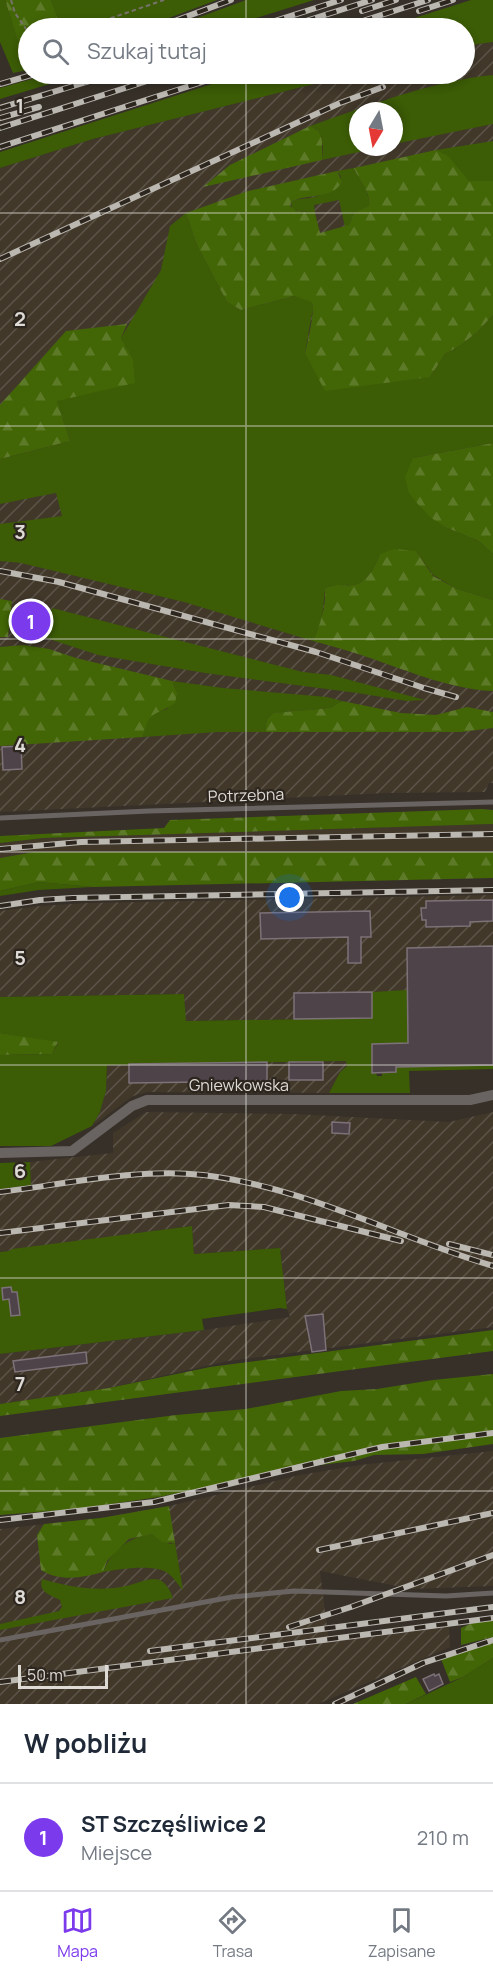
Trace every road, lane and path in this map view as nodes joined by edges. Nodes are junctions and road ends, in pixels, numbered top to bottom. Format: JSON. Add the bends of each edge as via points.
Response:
{"nodes":[{"id":1,"x":11,"y":0,"type":"edge"},
{"id":2,"x":164,"y":0,"type":"edge"},
{"id":3,"x":18,"y":18,"type":"edge"},
{"id":4,"x":111,"y":18,"type":"edge"},
{"id":5,"x":493,"y":802,"type":"edge"},
{"id":6,"x":0,"y":818,"type":"edge"},
{"id":7,"x":493,"y":1095,"type":"edge"},
{"id":8,"x":0,"y":1153,"type":"edge"},
{"id":9,"x":493,"y":1593,"type":"edge"},
{"id":10,"x":0,"y":1640,"type":"edge"}],
"edges":[{"from":1,"to":3,"type":"path"},
{"from":2,"to":4,"type":"path"},
{"from":5,"to":6,"type":"lane","name":"Potrzebna"},
{"from":7,"to":8,"type":"street","name":"Gniewkowska","via":[[470,1100],[147,1100],[132,1106],[72,1151]]},
{"from":9,"to":10,"type":"lane","via":[[273,1593]]}]}
